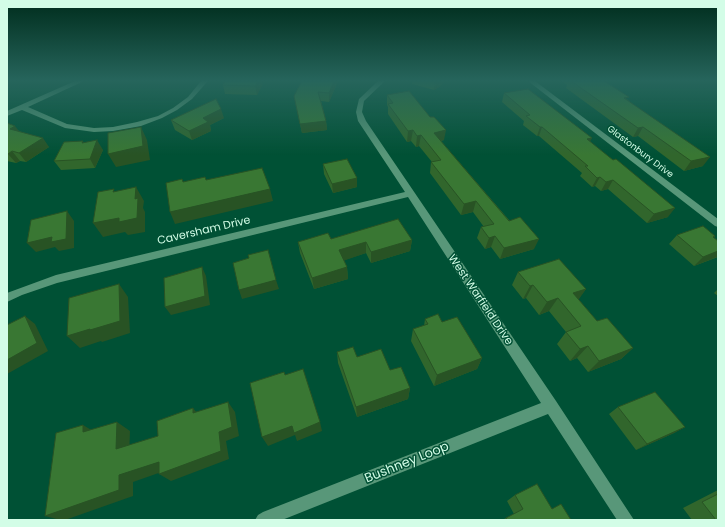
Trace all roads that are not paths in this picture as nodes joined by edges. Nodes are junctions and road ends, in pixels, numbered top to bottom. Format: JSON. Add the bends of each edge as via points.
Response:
{"nodes":[{"id":1,"x":25,"y":106,"type":"edge"},
{"id":2,"x":178,"y":106,"type":"edge"},
{"id":3,"x":360,"y":106,"type":"edge"},
{"id":4,"x":563,"y":106,"type":"edge"},
{"id":5,"x":22,"y":107,"type":"junction"},
{"id":6,"x":7,"y":114,"type":"edge"},
{"id":7,"x":410,"y":194,"type":"junction"},
{"id":8,"x":718,"y":224,"type":"edge"},
{"id":9,"x":7,"y":298,"type":"edge"},
{"id":10,"x":551,"y":406,"type":"junction"},
{"id":11,"x":263,"y":520,"type":"edge"},
{"id":12,"x":626,"y":520,"type":"edge"}],
"edges":[{"from":1,"to":5,"type":"street"},
{"from":2,"to":5,"type":"street","via":[[165,114],[138,124],[94,130],[65,126]]},
{"from":3,"to":7,"type":"street","name":"West Warfield Drive","via":[[359,112],[365,126]]},
{"from":4,"to":8,"type":"street","name":"Glastonbury Drive"},
{"from":5,"to":6,"type":"street"},
{"from":7,"to":9,"type":"street","name":"Caversham Drive","via":[[56,279]]},
{"from":7,"to":10,"type":"street","name":"West Warfield Drive"},
{"from":10,"to":11,"type":"street","name":"Bushney Loop"},
{"from":10,"to":12,"type":"street","name":"West Warfield Drive"}]}
